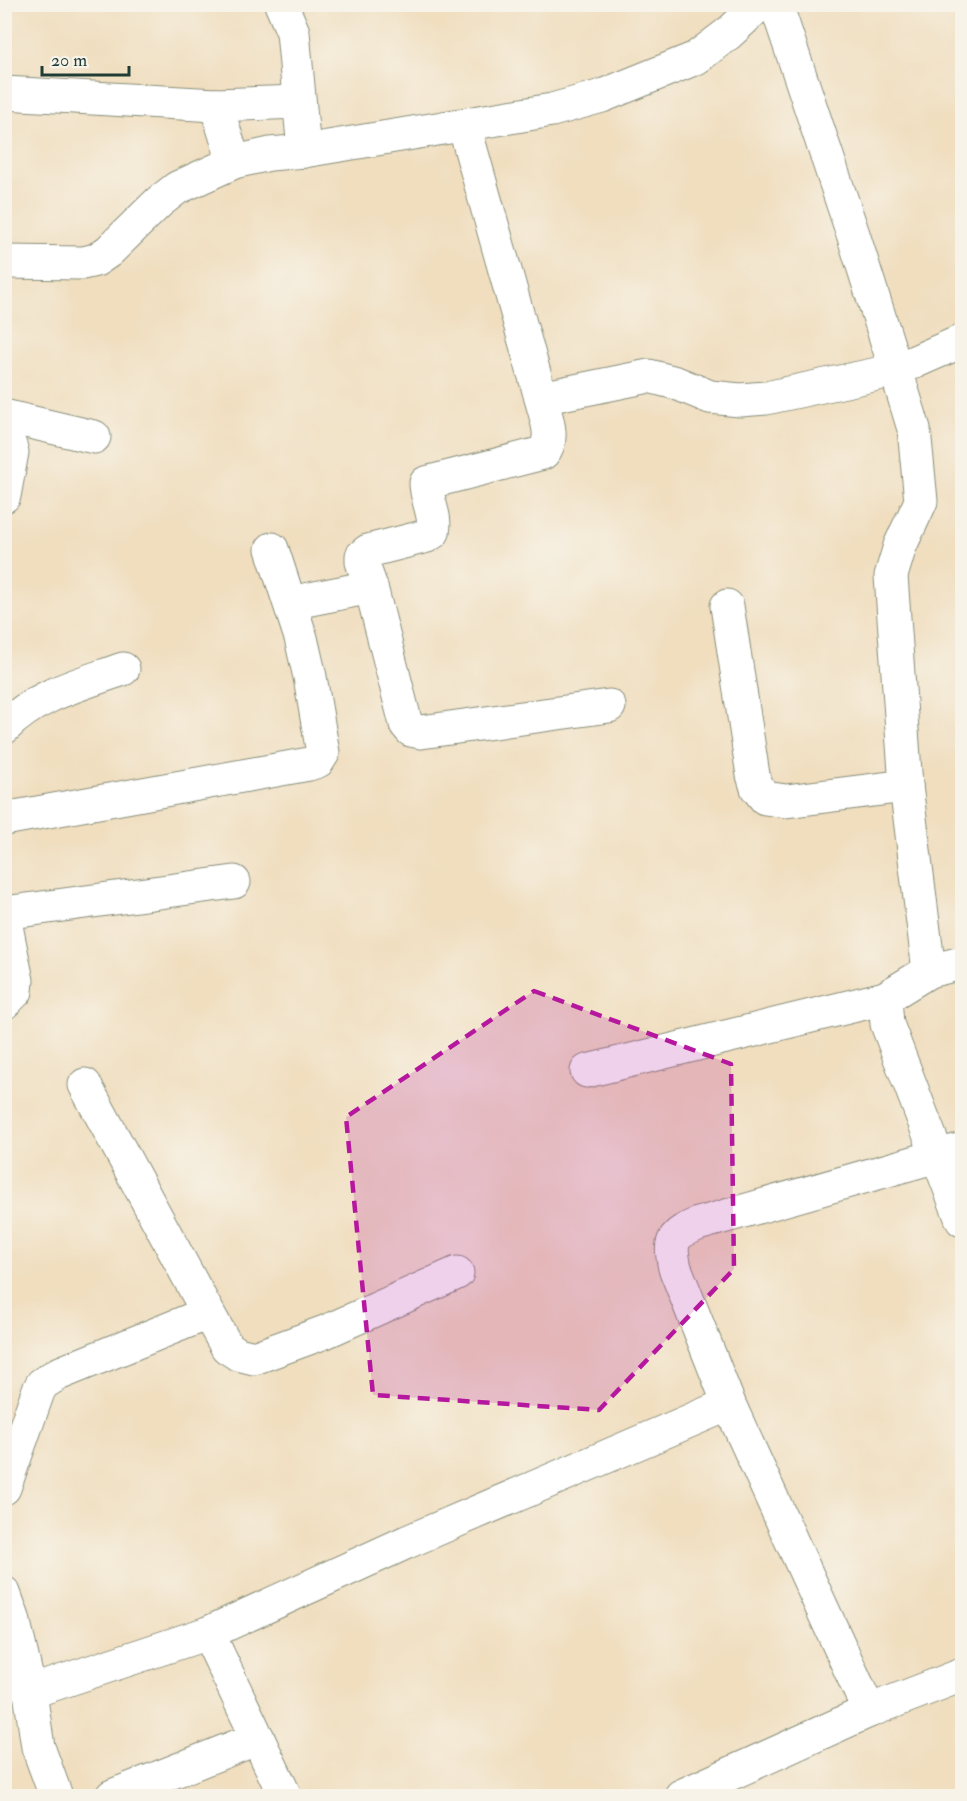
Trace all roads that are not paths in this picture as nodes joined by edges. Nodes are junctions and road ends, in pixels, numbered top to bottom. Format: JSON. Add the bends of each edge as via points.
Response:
{"nodes":[{"id":1,"x":281,"y":4,"type":"edge"},
{"id":2,"x":760,"y":4,"type":"edge"},
{"id":3,"x":776,"y":4,"type":"edge"},
{"id":4,"x":4,"y":93,"type":"edge"},
{"id":5,"x":299,"y":102,"type":"junction"},
{"id":6,"x":216,"y":105,"type":"junction"},
{"id":7,"x":464,"y":125,"type":"junction"},
{"id":8,"x":304,"y":151,"type":"junction"},
{"id":9,"x":234,"y":162,"type":"junction"},
{"id":10,"x":4,"y":262,"type":"edge"},
{"id":11,"x":963,"y":341,"type":"edge"},
{"id":12,"x":896,"y":370,"type":"junction"},
{"id":13,"x":541,"y":398,"type":"junction"},
{"id":14,"x":4,"y":416,"type":"edge"},
{"id":15,"x":4,"y":427,"type":"edge"},
{"id":16,"x":94,"y":437,"type":"dead end"},
{"id":17,"x":4,"y":496,"type":"edge"},
{"id":18,"x":272,"y":549,"type":"dead end"},
{"id":19,"x":371,"y":587,"type":"junction"},
{"id":20,"x":290,"y":603,"type":"junction"},
{"id":21,"x":727,"y":606,"type":"dead end"},
{"id":22,"x":123,"y":669,"type":"dead end"},
{"id":23,"x":609,"y":706,"type":"dead end"},
{"id":24,"x":4,"y":729,"type":"edge"},
{"id":25,"x":906,"y":786,"type":"junction"},
{"id":26,"x":4,"y":819,"type":"edge"},
{"id":27,"x":234,"y":882,"type":"dead end"},
{"id":28,"x":4,"y":914,"type":"edge"},
{"id":29,"x":963,"y":963,"type":"edge"},
{"id":30,"x":928,"y":971,"type":"junction"},
{"id":31,"x":885,"y":998,"type":"junction"},
{"id":32,"x":4,"y":1003,"type":"edge"},
{"id":33,"x":587,"y":1071,"type":"dead end"},
{"id":34,"x":85,"y":1085,"type":"dead end"},
{"id":35,"x":950,"y":1152,"type":"edge"},
{"id":36,"x":963,"y":1220,"type":"edge"},
{"id":37,"x":457,"y":1273,"type":"dead end"},
{"id":38,"x":207,"y":1313,"type":"junction"},
{"id":39,"x":729,"y":1404,"type":"junction"},
{"id":40,"x":4,"y":1488,"type":"edge"},
{"id":41,"x":4,"y":1593,"type":"edge"},
{"id":42,"x":208,"y":1633,"type":"junction"},
{"id":43,"x":963,"y":1675,"type":"edge"},
{"id":44,"x":30,"y":1692,"type":"junction"},
{"id":45,"x":869,"y":1711,"type":"junction"},
{"id":46,"x":258,"y":1738,"type":"junction"},
{"id":47,"x":56,"y":1797,"type":"edge"},
{"id":48,"x":112,"y":1797,"type":"edge"},
{"id":49,"x":285,"y":1797,"type":"edge"},
{"id":50,"x":681,"y":1797,"type":"edge"}],
"edges":[{"from":1,"to":5,"type":"street","via":[[293,32]]},
{"from":2,"to":7,"type":"street","via":[[696,58],[663,73],[552,110]]},
{"from":3,"to":12,"type":"street"},
{"from":4,"to":6,"type":"street"},
{"from":5,"to":6,"type":"street"},
{"from":5,"to":8,"type":"street"},
{"from":6,"to":9,"type":"street"},
{"from":7,"to":8,"type":"street"},
{"from":7,"to":13,"type":"street"},
{"from":8,"to":9,"type":"street"},
{"from":9,"to":10,"type":"street","via":[[177,188],[96,260]]},
{"from":11,"to":12,"type":"street"},
{"from":12,"to":13,"type":"street","via":[[766,398],[710,397],[676,382],[649,376]]},
{"from":12,"to":25,"type":"street","via":[[914,429],[921,501],[891,576]]},
{"from":13,"to":19,"type":"street","via":[[550,438],[543,453],[426,483],[435,524],[433,532],[362,556]]},
{"from":14,"to":16,"type":"street"},
{"from":15,"to":17,"type":"street","via":[[12,452]]},
{"from":18,"to":20,"type":"street"},
{"from":19,"to":20,"type":"street"},
{"from":19,"to":23,"type":"street","via":[[406,724],[411,730],[421,732]]},
{"from":20,"to":26,"type":"street","via":[[310,677],[323,753],[318,761]]},
{"from":21,"to":25,"type":"street","via":[[753,775],[765,798],[786,801]]},
{"from":22,"to":24,"type":"street","via":[[52,694],[16,716]]},
{"from":25,"to":30,"type":"street"},
{"from":27,"to":28,"type":"street"},
{"from":28,"to":32,"type":"street","via":[[17,981],[15,991]]},
{"from":29,"to":30,"type":"street"},
{"from":30,"to":31,"type":"street"},
{"from":31,"to":33,"type":"street"},
{"from":31,"to":35,"type":"street","via":[[887,1024]]},
{"from":34,"to":38,"type":"street"},
{"from":35,"to":36,"type":"street"},
{"from":35,"to":39,"type":"street","via":[[681,1231],[672,1242],[675,1268]]},
{"from":37,"to":38,"type":"street","via":[[325,1332],[254,1358],[227,1347]]},
{"from":38,"to":40,"type":"street","via":[[42,1384]]},
{"from":39,"to":42,"type":"street","via":[[407,1542]]},
{"from":39,"to":45,"type":"street"},
{"from":41,"to":44,"type":"street"},
{"from":42,"to":44,"type":"street"},
{"from":42,"to":46,"type":"street"},
{"from":43,"to":45,"type":"street"},
{"from":44,"to":47,"type":"street","via":[[38,1747]]},
{"from":45,"to":50,"type":"street"},
{"from":46,"to":48,"type":"street"},
{"from":46,"to":49,"type":"street"}]}
